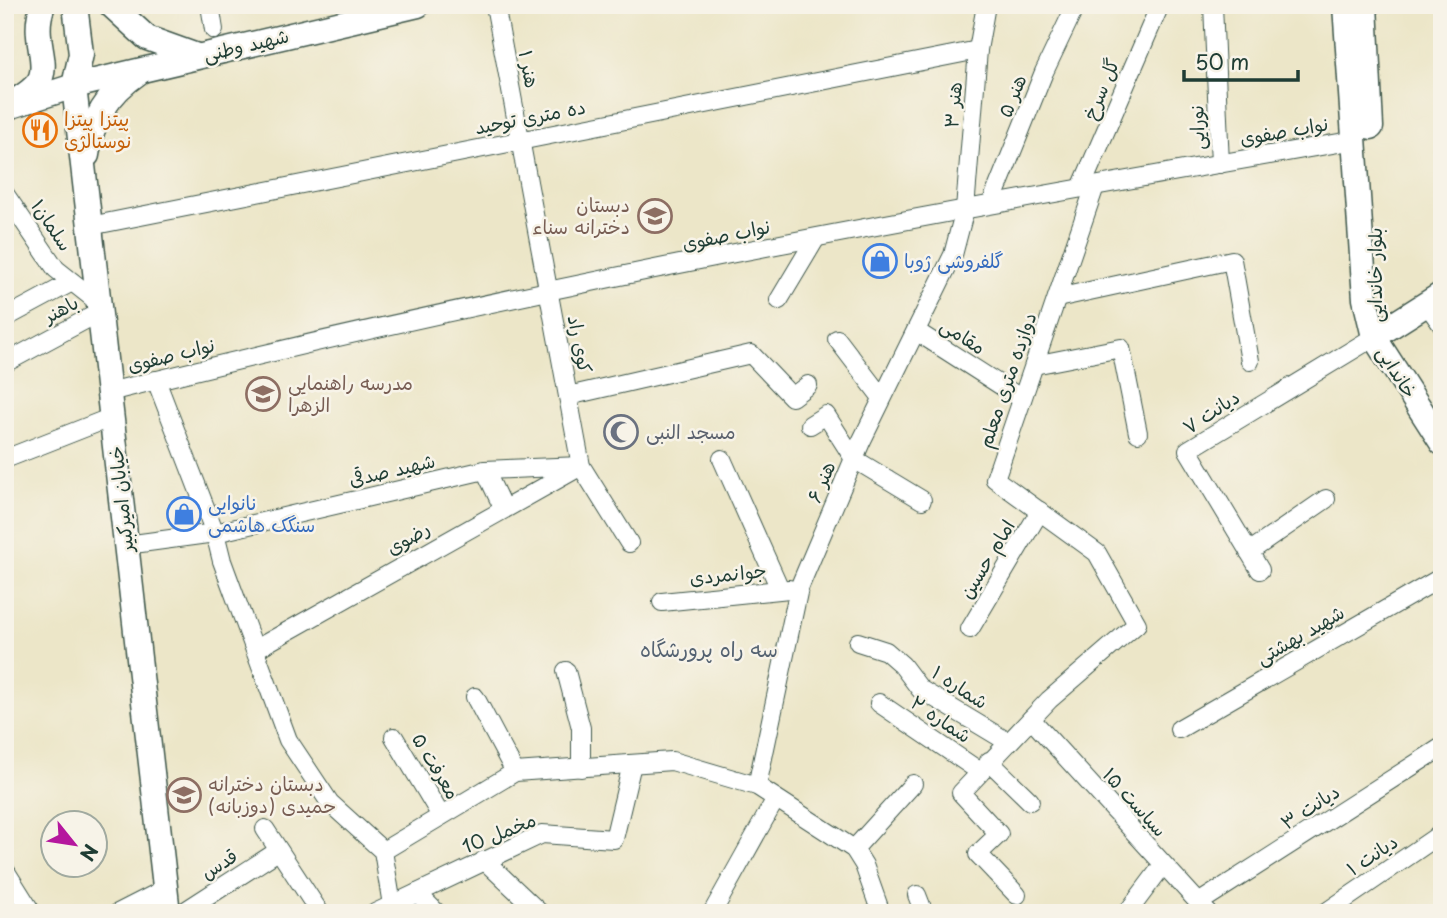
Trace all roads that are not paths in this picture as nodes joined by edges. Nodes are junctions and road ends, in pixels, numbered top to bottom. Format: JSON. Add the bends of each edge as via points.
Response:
{"nodes":[{"id":1,"x":45,"y":5,"type":"edge"},
{"id":2,"x":75,"y":5,"type":"edge"},
{"id":3,"x":110,"y":5,"type":"edge"},
{"id":4,"x":210,"y":5,"type":"edge"},
{"id":5,"x":418,"y":5,"type":"edge"},
{"id":6,"x":495,"y":5,"type":"edge"},
{"id":7,"x":986,"y":5,"type":"edge"},
{"id":8,"x":1076,"y":5,"type":"edge"},
{"id":9,"x":1160,"y":5,"type":"edge"},
{"id":10,"x":1213,"y":5,"type":"edge"},
{"id":11,"x":1345,"y":5,"type":"edge"},
{"id":12,"x":1366,"y":5,"type":"edge"},
{"id":13,"x":214,"y":30,"type":"dead end"},
{"id":14,"x":978,"y":50,"type":"junction"},
{"id":15,"x":197,"y":56,"type":"junction"},
{"id":16,"x":144,"y":68,"type":"junction"},
{"id":17,"x":74,"y":86,"type":"junction"},
{"id":18,"x":7,"y":108,"type":"edge"},
{"id":19,"x":1356,"y":140,"type":"junction"},
{"id":20,"x":521,"y":141,"type":"junction"},
{"id":21,"x":1220,"y":164,"type":"junction"},
{"id":22,"x":84,"y":173,"type":"junction"},
{"id":23,"x":1088,"y":187,"type":"junction"},
{"id":24,"x":5,"y":194,"type":"edge"},
{"id":25,"x":991,"y":204,"type":"junction"},
{"id":26,"x":965,"y":209,"type":"junction"},
{"id":27,"x":90,"y":226,"type":"junction"},
{"id":28,"x":816,"y":238,"type":"junction"},
{"id":29,"x":72,"y":282,"type":"junction"},
{"id":30,"x":549,"y":293,"type":"junction"},
{"id":31,"x":1057,"y":298,"type":"junction"},
{"id":32,"x":1434,"y":298,"type":"edge"},
{"id":33,"x":779,"y":300,"type":"dead end"},
{"id":34,"x":99,"y":307,"type":"junction"},
{"id":35,"x":5,"y":318,"type":"edge"},
{"id":36,"x":1442,"y":325,"type":"edge"},
{"id":37,"x":916,"y":331,"type":"junction"},
{"id":38,"x":1374,"y":337,"type":"junction"},
{"id":39,"x":837,"y":339,"type":"dead end"},
{"id":40,"x":1250,"y":361,"type":"dead end"},
{"id":41,"x":5,"y":363,"type":"edge"},
{"id":42,"x":1034,"y":365,"type":"junction"},
{"id":43,"x":156,"y":380,"type":"junction"},
{"id":44,"x":808,"y":385,"type":"dead end"},
{"id":45,"x":109,"y":392,"type":"junction"},
{"id":46,"x":568,"y":396,"type":"junction"},
{"id":47,"x":882,"y":398,"type":"junction"},
{"id":48,"x":1022,"y":400,"type":"junction"},
{"id":49,"x":112,"y":418,"type":"junction"},
{"id":50,"x":810,"y":425,"type":"dead end"},
{"id":51,"x":1138,"y":433,"type":"dead end"},
{"id":52,"x":1442,"y":443,"type":"edge"},
{"id":53,"x":5,"y":459,"type":"edge"},
{"id":54,"x":722,"y":459,"type":"dead end"},
{"id":55,"x":854,"y":459,"type":"junction"},
{"id":56,"x":581,"y":466,"type":"junction"},
{"id":57,"x":485,"y":470,"type":"junction"},
{"id":58,"x":1326,"y":499,"type":"dead end"},
{"id":59,"x":922,"y":500,"type":"dead end"},
{"id":60,"x":503,"y":508,"type":"junction"},
{"id":61,"x":1040,"y":511,"type":"junction"},
{"id":62,"x":215,"y":533,"type":"junction"},
{"id":63,"x":629,"y":543,"type":"dead end"},
{"id":64,"x":126,"y":545,"type":"junction"},
{"id":65,"x":1249,"y":552,"type":"junction"},
{"id":66,"x":1260,"y":570,"type":"dead end"},
{"id":67,"x":1442,"y":577,"type":"edge"},
{"id":68,"x":799,"y":587,"type":"junction"},
{"id":69,"x":780,"y":590,"type":"junction"},
{"id":70,"x":662,"y":602,"type":"dead end"},
{"id":71,"x":970,"y":629,"type":"dead end"},
{"id":72,"x":858,"y":642,"type":"dead end"},
{"id":73,"x":256,"y":649,"type":"junction"},
{"id":74,"x":566,"y":671,"type":"dead end"},
{"id":75,"x":475,"y":697,"type":"dead end"},
{"id":76,"x":879,"y":702,"type":"dead end"},
{"id":77,"x":1031,"y":719,"type":"junction"},
{"id":78,"x":1179,"y":729,"type":"dead end"},
{"id":79,"x":394,"y":737,"type":"dead end"},
{"id":80,"x":1008,"y":742,"type":"junction"},
{"id":81,"x":1442,"y":747,"type":"edge"},
{"id":82,"x":632,"y":764,"type":"junction"},
{"id":83,"x":984,"y":766,"type":"junction"},
{"id":84,"x":581,"y":768,"type":"junction"},
{"id":85,"x":515,"y":772,"type":"junction"},
{"id":86,"x":913,"y":784,"type":"dead end"},
{"id":87,"x":757,"y":786,"type":"junction"},
{"id":88,"x":775,"y":800,"type":"junction"},
{"id":89,"x":1030,"y":802,"type":"dead end"},
{"id":90,"x":441,"y":816,"type":"junction"},
{"id":91,"x":265,"y":829,"type":"dead end"},
{"id":92,"x":1442,"y":833,"type":"edge"},
{"id":93,"x":854,"y":849,"type":"junction"},
{"id":94,"x":278,"y":851,"type":"junction"},
{"id":95,"x":383,"y":851,"type":"junction"},
{"id":96,"x":484,"y":860,"type":"junction"},
{"id":97,"x":1163,"y":865,"type":"junction"},
{"id":98,"x":5,"y":870,"type":"edge"},
{"id":99,"x":417,"y":893,"type":"junction"},
{"id":100,"x":1017,"y":894,"type":"dead end"},
{"id":101,"x":917,"y":895,"type":"dead end"},
{"id":102,"x":167,"y":901,"type":"edge"},
{"id":103,"x":392,"y":905,"type":"junction"},
{"id":104,"x":1204,"y":908,"type":"edge"},
{"id":105,"x":720,"y":909,"type":"edge"},
{"id":106,"x":32,"y":913,"type":"edge"},
{"id":107,"x":118,"y":913,"type":"edge"},
{"id":108,"x":182,"y":913,"type":"edge"},
{"id":109,"x":320,"y":913,"type":"edge"},
{"id":110,"x":375,"y":913,"type":"edge"},
{"id":111,"x":437,"y":913,"type":"edge"},
{"id":112,"x":540,"y":913,"type":"edge"},
{"id":113,"x":881,"y":913,"type":"edge"},
{"id":114,"x":924,"y":913,"type":"edge"},
{"id":115,"x":1126,"y":913,"type":"edge"},
{"id":116,"x":1325,"y":913,"type":"edge"}],
"edges":[{"from":1,"to":17,"type":"main road","via":[[55,60]]},
{"from":1,"to":18,"type":"main road","via":[[36,22],[43,75]]},
{"from":2,"to":17,"type":"main road","via":[[82,54]]},
{"from":3,"to":15,"type":"main road","via":[[147,38]]},
{"from":4,"to":13,"type":"street"},
{"from":5,"to":15,"type":"main road","name":"شهید وطنی"},
{"from":6,"to":20,"type":"street","name":"هنر ۱"},
{"from":7,"to":14,"type":"street","name":"هنر ۳"},
{"from":8,"to":25,"type":"street","name":"هنر ۵"},
{"from":9,"to":23,"type":"street","name":"گل سرخ"},
{"from":10,"to":21,"type":"street","name":"نورایی"},
{"from":11,"to":19,"type":"main road","name":"بلوار خاندایی"},
{"from":12,"to":38,"type":"main road","name":"بلوار خاندایی","via":[[1378,296]]},
{"from":14,"to":20,"type":"street","name":"ده متری توحید"},
{"from":14,"to":26,"type":"street","name":"هنر ۳"},
{"from":15,"to":16,"type":"main road","name":"شهید وطنی"},
{"from":16,"to":17,"type":"main road","name":"شهید وطنی"},
{"from":16,"to":22,"type":"main road","via":[[116,88],[100,111]]},
{"from":17,"to":18,"type":"main road","name":"شهید وطنی"},
{"from":17,"to":22,"type":"main road","name":"خیابان امیرکبیر"},
{"from":19,"to":21,"type":"street","name":"نواب صفوی"},
{"from":19,"to":38,"type":"main road","name":"بلوار خاندایی","via":[[1365,297]]},
{"from":20,"to":27,"type":"street","name":"ده متری توحید"},
{"from":20,"to":30,"type":"street","name":"کوی راد"},
{"from":21,"to":23,"type":"street","name":"نواب صفوی"},
{"from":22,"to":27,"type":"main road","name":"خیابان امیرکبیر"},
{"from":23,"to":25,"type":"street","name":"نواب صفوی"},
{"from":23,"to":31,"type":"street","name":"دوازده متری معلم"},
{"from":24,"to":29,"type":"street","name":"سلمان۱","via":[[56,269]]},
{"from":25,"to":26,"type":"street","name":"نواب صفوی"},
{"from":26,"to":28,"type":"street","name":"نواب صفوی"},
{"from":26,"to":37,"type":"street","name":"هنر ۶","via":[[953,255]]},
{"from":27,"to":34,"type":"main road","name":"خیابان امیرکبیر"},
{"from":28,"to":30,"type":"street","name":"نواب صفوی"},
{"from":28,"to":33,"type":"street"},
{"from":29,"to":34,"type":"street","name":"سلمان۱"},
{"from":29,"to":35,"type":"street"},
{"from":30,"to":43,"type":"street","name":"نواب صفوی","via":[[419,318]]},
{"from":30,"to":46,"type":"street","name":"کوی راد"},
{"from":31,"to":40,"type":"street","via":[[1232,260]]},
{"from":31,"to":42,"type":"street","name":"دوازده متری معلم"},
{"from":32,"to":36,"type":"street"},
{"from":32,"to":38,"type":"main road"},
{"from":34,"to":41,"type":"street","name":"باهنر"},
{"from":34,"to":45,"type":"main road","name":"خیابان امیرکبیر"},
{"from":37,"to":47,"type":"street","name":"هنر ۶"},
{"from":37,"to":48,"type":"street","name":"مقامی"},
{"from":38,"to":52,"type":"main road","name":"خاندایی"},
{"from":38,"to":65,"type":"street","name":"دیانت ۷","via":[[1188,450]]},
{"from":39,"to":47,"type":"street"},
{"from":42,"to":48,"type":"street","name":"دوازده متری معلم"},
{"from":42,"to":51,"type":"street","via":[[1121,348]]},
{"from":43,"to":45,"type":"street","name":"نواب صفوی"},
{"from":43,"to":62,"type":"street"},
{"from":44,"to":46,"type":"street","via":[[792,397],[755,346]]},
{"from":45,"to":49,"type":"main road","name":"خیابان امیرکبیر"},
{"from":46,"to":56,"type":"street","name":"کوی راد"},
{"from":47,"to":55,"type":"street","name":"هنر ۶"},
{"from":48,"to":61,"type":"street","name":"دوازده متری معلم","via":[[995,479]]},
{"from":49,"to":53,"type":"street"},
{"from":49,"to":64,"type":"main road","name":"خیابان امیرکبیر"},
{"from":50,"to":55,"type":"street","via":[[826,415]]},
{"from":54,"to":69,"type":"street"},
{"from":55,"to":59,"type":"street"},
{"from":55,"to":68,"type":"street","name":"هنر ۶"},
{"from":56,"to":57,"type":"street","name":"شهید صدقی"},
{"from":56,"to":60,"type":"street","name":"رضوی"},
{"from":56,"to":63,"type":"street","name":"کوی راد"},
{"from":57,"to":60,"type":"street"},
{"from":57,"to":62,"type":"street","name":"شهید صدقی"},
{"from":58,"to":65,"type":"street"},
{"from":60,"to":73,"type":"street","name":"رضوی"},
{"from":61,"to":71,"type":"street","name":"امام حسین"},
{"from":61,"to":77,"type":"street","name":"دوازده متری معلم","via":[[1097,553],[1137,624]]},
{"from":62,"to":64,"type":"street","name":"شهید صدقی"},
{"from":62,"to":73,"type":"street"},
{"from":64,"to":102,"type":"main road","name":"خیابان امیرکبیر"},
{"from":65,"to":66,"type":"street","name":"دیانت ۷"},
{"from":67,"to":78,"type":"street","name":"شهید بهشتی"},
{"from":68,"to":69,"type":"street","name":"جوانمردی"},
{"from":68,"to":87,"type":"street","name":"هنر ۶"},
{"from":69,"to":70,"type":"street","name":"جوانمردی"},
{"from":72,"to":80,"type":"street","name":"شماره ۱","via":[[886,651],[920,689]]},
{"from":73,"to":95,"type":"street","via":[[288,740],[330,803]]},
{"from":74,"to":84,"type":"street","via":[[581,728]]},
{"from":75,"to":85,"type":"street"},
{"from":76,"to":83,"type":"street","name":"شماره ۲"},
{"from":77,"to":80,"type":"street","name":"دوازده متری معلم"},
{"from":77,"to":97,"type":"street","name":"سیاست ۱۵"},
{"from":79,"to":90,"type":"street","name":"معرفت ۵"},
{"from":80,"to":83,"type":"street","name":"دوازده متری معلم"},
{"from":81,"to":104,"type":"street","name":"دیانت ۳"},
{"from":82,"to":84,"type":"street"},
{"from":82,"to":87,"type":"street","via":[[672,761]]},
{"from":82,"to":96,"type":"street","name":"مخمل 10","via":[[614,839],[542,834]]},
{"from":83,"to":89,"type":"street","name":"شماره ۲"},
{"from":83,"to":100,"type":"street","name":"دوازده متری معلم","via":[[961,793],[999,834],[978,853]]},
{"from":84,"to":85,"type":"street"},
{"from":85,"to":90,"type":"street"},
{"from":86,"to":93,"type":"street"},
{"from":87,"to":88,"type":"street"},
{"from":88,"to":93,"type":"street"},
{"from":88,"to":105,"type":"street"},
{"from":90,"to":95,"type":"street"},
{"from":91,"to":94,"type":"street"},
{"from":92,"to":116,"type":"street","name":"دیانت ۱"},
{"from":93,"to":113,"type":"street"},
{"from":94,"to":108,"type":"street","name":"قدس"},
{"from":94,"to":109,"type":"street"},
{"from":95,"to":103,"type":"street"},
{"from":96,"to":99,"type":"street","name":"مخمل 10"},
{"from":96,"to":112,"type":"street"},
{"from":97,"to":104,"type":"street","name":"سیاست ۱۵"},
{"from":97,"to":115,"type":"street"},
{"from":98,"to":106,"type":"street"},
{"from":99,"to":103,"type":"street","name":"مخمل 10"},
{"from":99,"to":111,"type":"street"},
{"from":101,"to":114,"type":"street"},
{"from":102,"to":107,"type":"street"},
{"from":103,"to":110,"type":"street","name":"مخمل 10"}]}
